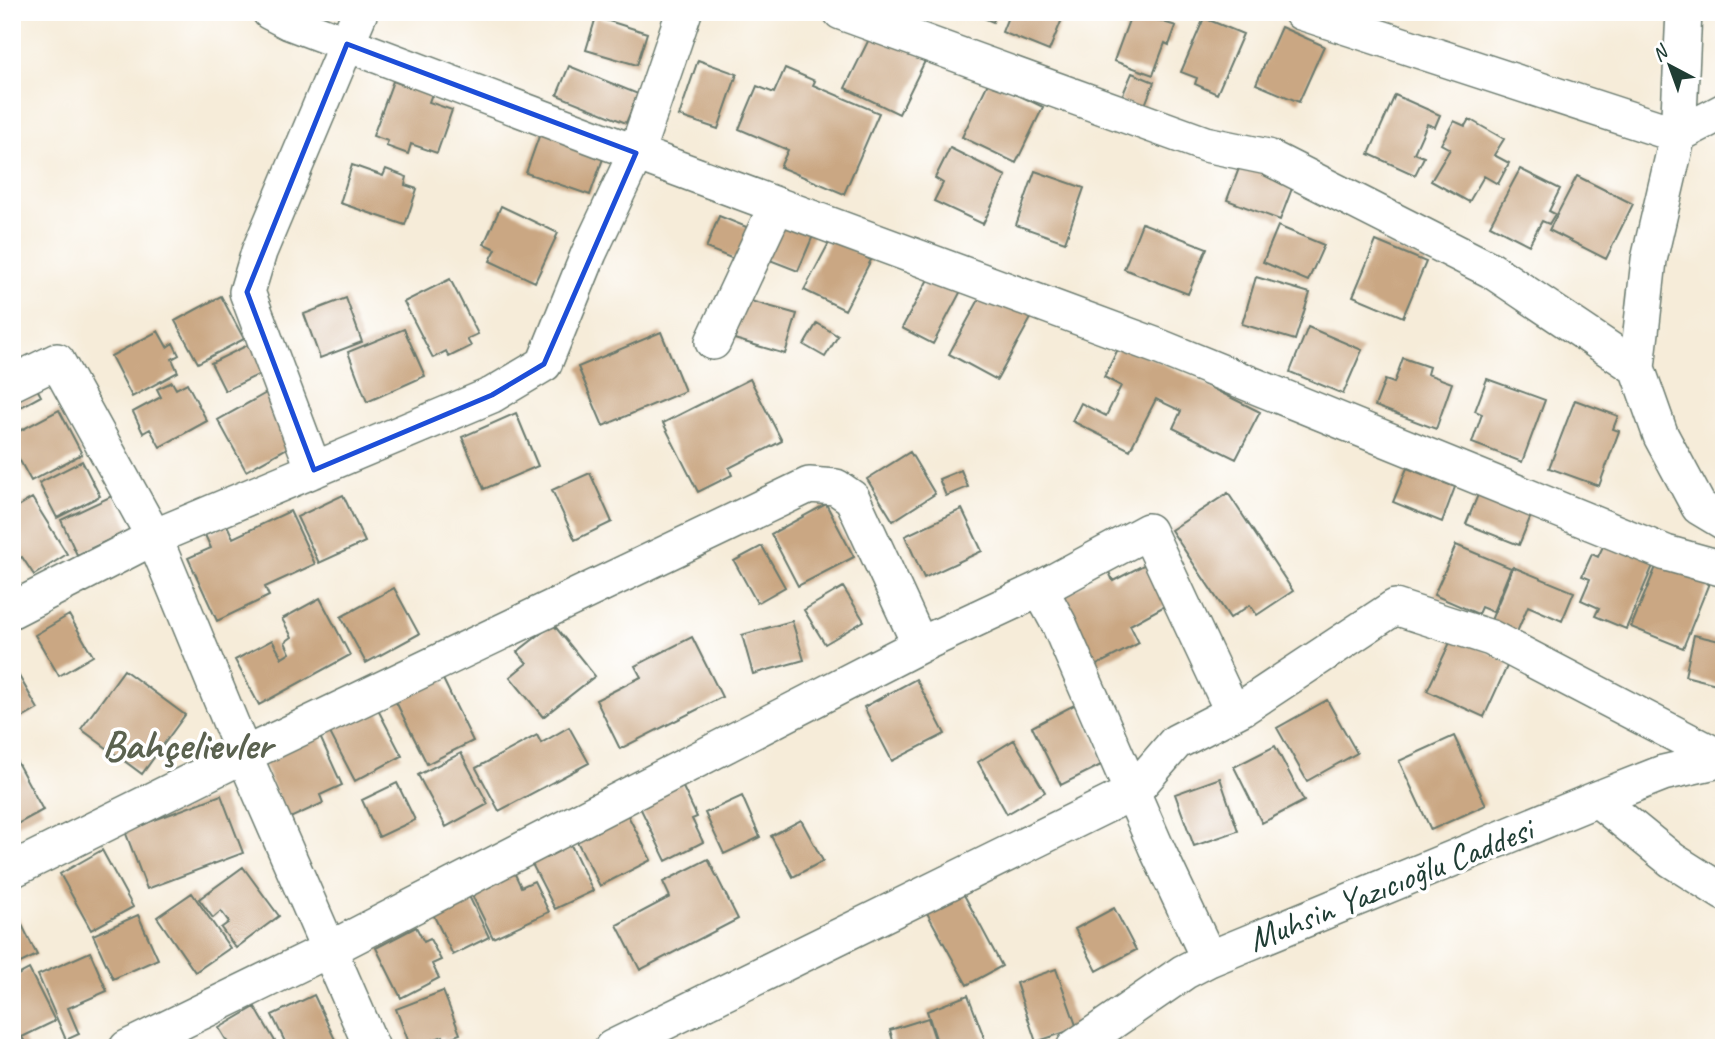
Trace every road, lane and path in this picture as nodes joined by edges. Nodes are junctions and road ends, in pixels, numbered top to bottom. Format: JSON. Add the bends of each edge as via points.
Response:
{"nodes":[{"id":1,"x":270,"y":12,"type":"edge"},
{"id":2,"x":684,"y":12,"type":"edge"},
{"id":3,"x":841,"y":12,"type":"edge"},
{"id":4,"x":1301,"y":12,"type":"edge"},
{"id":5,"x":1684,"y":12,"type":"edge"},
{"id":6,"x":353,"y":28,"type":"edge"},
{"id":7,"x":1724,"y":111,"type":"edge"},
{"id":8,"x":1678,"y":135,"type":"junction"},
{"id":9,"x":636,"y":153,"type":"junction"},
{"id":10,"x":777,"y":205,"type":"junction"},
{"id":11,"x":713,"y":342,"type":"dead end"},
{"id":12,"x":1637,"y":368,"type":"junction"},
{"id":13,"x":12,"y":383,"type":"edge"},
{"id":14,"x":314,"y":470,"type":"junction"},
{"id":15,"x":1724,"y":522,"type":"edge"},
{"id":16,"x":154,"y":537,"type":"junction"},
{"id":17,"x":1724,"y":569,"type":"edge"},
{"id":18,"x":1040,"y":589,"type":"junction"},
{"id":19,"x":12,"y":610,"type":"edge"},
{"id":20,"x":920,"y":645,"type":"junction"},
{"id":21,"x":1244,"y":707,"type":"junction"},
{"id":22,"x":244,"y":755,"type":"junction"},
{"id":23,"x":1723,"y":759,"type":"edge"},
{"id":24,"x":1133,"y":792,"type":"junction"},
{"id":25,"x":1597,"y":799,"type":"junction"},
{"id":26,"x":12,"y":870,"type":"edge"},
{"id":27,"x":1724,"y":893,"type":"edge"},
{"id":28,"x":328,"y":950,"type":"junction"},
{"id":29,"x":1209,"y":959,"type":"junction"},
{"id":30,"x":127,"y":1048,"type":"edge"},
{"id":31,"x":372,"y":1048,"type":"edge"},
{"id":32,"x":612,"y":1048,"type":"edge"},
{"id":33,"x":1074,"y":1048,"type":"edge"}],
"edges":[{"from":1,"to":6,"type":"street"},
{"from":2,"to":9,"type":"street"},
{"from":3,"to":12,"type":"street","via":[[1205,144],[1268,157],[1491,270]]},
{"from":4,"to":8,"type":"street"},
{"from":5,"to":8,"type":"street"},
{"from":6,"to":9,"type":"street"},
{"from":6,"to":14,"type":"street","via":[[259,252],[247,292]]},
{"from":7,"to":8,"type":"street"},
{"from":8,"to":12,"type":"street","via":[[1650,260]]},
{"from":9,"to":10,"type":"street"},
{"from":9,"to":14,"type":"street","via":[[544,364],[492,395]]},
{"from":10,"to":11,"type":"street"},
{"from":10,"to":17,"type":"street","via":[[1157,346],[1666,554]]},
{"from":12,"to":15,"type":"street","via":[[1661,436],[1699,507]]},
{"from":13,"to":16,"type":"street","via":[[57,361]]},
{"from":14,"to":16,"type":"street"},
{"from":16,"to":19,"type":"street"},
{"from":16,"to":22,"type":"street"},
{"from":18,"to":20,"type":"street"},
{"from":18,"to":21,"type":"street","via":[[1148,531],[1230,706]]},
{"from":18,"to":24,"type":"street"},
{"from":20,"to":22,"type":"street","via":[[852,498],[836,487],[808,485]]},
{"from":20,"to":28,"type":"street"},
{"from":21,"to":23,"type":"street","via":[[1395,607],[1491,638]]},
{"from":21,"to":24,"type":"street","via":[[1176,742]]},
{"from":22,"to":26,"type":"street"},
{"from":22,"to":28,"type":"street"},
{"from":23,"to":25,"type":"street","name":"Muhsin Yazıcıoğlu Caddesi","via":[[1663,773]]},
{"from":24,"to":29,"type":"street"},
{"from":24,"to":32,"type":"street"},
{"from":25,"to":27,"type":"street","via":[[1672,860]]},
{"from":25,"to":29,"type":"street","name":"Muhsin Yazıcıoğlu Caddesi"},
{"from":28,"to":30,"type":"street"},
{"from":28,"to":31,"type":"street"},
{"from":29,"to":33,"type":"street","name":"Muhsin Yazıcıoğlu Caddesi"}]}
